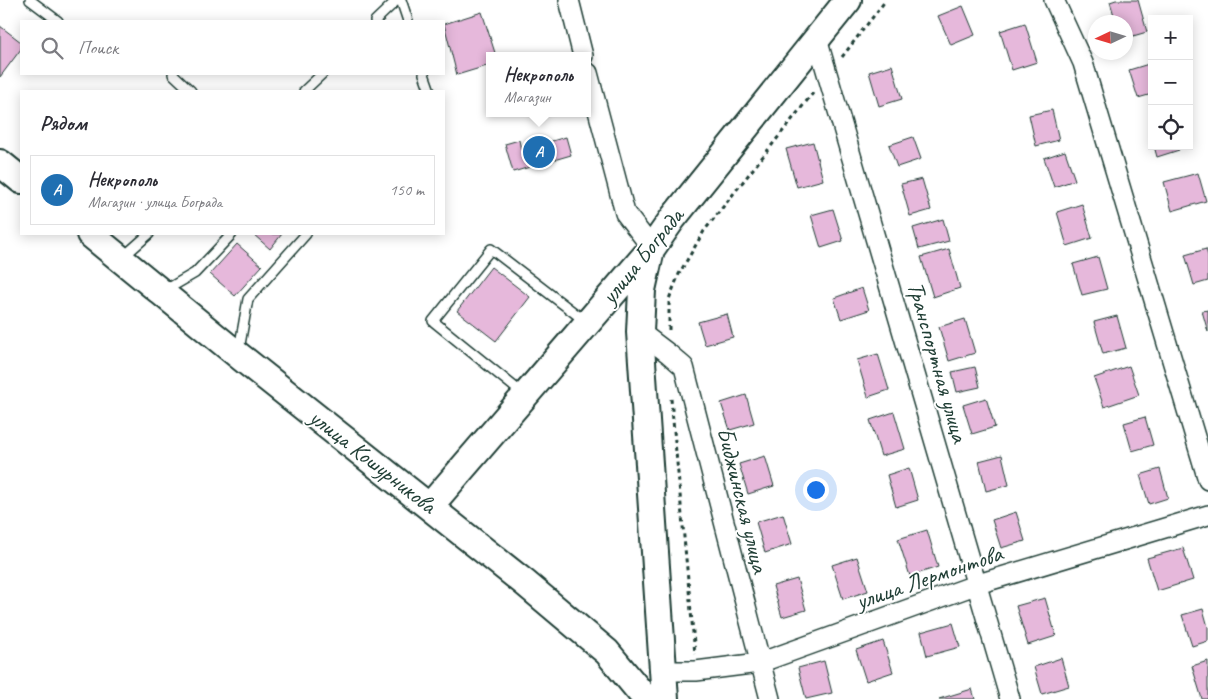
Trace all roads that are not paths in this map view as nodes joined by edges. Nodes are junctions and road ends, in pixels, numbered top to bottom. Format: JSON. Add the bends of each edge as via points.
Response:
{"nodes":[{"id":1,"x":30,"y":0,"type":"edge"},
{"id":2,"x":397,"y":0,"type":"edge"},
{"id":3,"x":401,"y":0,"type":"edge"},
{"id":4,"x":568,"y":0,"type":"edge"},
{"id":5,"x":848,"y":0,"type":"edge"},
{"id":6,"x":1054,"y":0,"type":"edge"},
{"id":7,"x":57,"y":20,"type":"edge"},
{"id":8,"x":376,"y":20,"type":"edge"},
{"id":9,"x":408,"y":20,"type":"edge"},
{"id":10,"x":817,"y":39,"type":"junction"},
{"id":11,"x":582,"y":52,"type":"edge"},
{"id":12,"x":174,"y":75,"type":"edge"},
{"id":13,"x":321,"y":75,"type":"edge"},
{"id":14,"x":424,"y":75,"type":"edge"},
{"id":15,"x":591,"y":84,"type":"edge"},
{"id":16,"x":190,"y":90,"type":"edge"},
{"id":17,"x":305,"y":90,"type":"edge"},
{"id":18,"x":430,"y":90,"type":"edge"},
{"id":19,"x":0,"y":163,"type":"edge"},
{"id":20,"x":20,"y":179,"type":"edge"},
{"id":21,"x":91,"y":235,"type":"edge"},
{"id":22,"x":148,"y":235,"type":"edge"},
{"id":23,"x":231,"y":235,"type":"edge"},
{"id":24,"x":305,"y":235,"type":"edge"},
{"id":25,"x":652,"y":248,"type":"junction"},
{"id":26,"x":122,"y":258,"type":"junction"},
{"id":27,"x":162,"y":292,"type":"junction"},
{"id":28,"x":587,"y":323,"type":"junction"},
{"id":29,"x":640,"y":332,"type":"junction"},
{"id":30,"x":238,"y":355,"type":"junction"},
{"id":31,"x":524,"y":396,"type":"junction"},
{"id":32,"x":1208,"y":480,"type":"edge"},
{"id":33,"x":430,"y":506,"type":"junction"},
{"id":34,"x":1208,"y":515,"type":"edge"},
{"id":35,"x":978,"y":584,"type":"junction"},
{"id":36,"x":759,"y":663,"type":"junction"},
{"id":37,"x":664,"y":671,"type":"junction"},
{"id":38,"x":646,"y":699,"type":"edge"},
{"id":39,"x":665,"y":699,"type":"edge"},
{"id":40,"x":770,"y":699,"type":"edge"},
{"id":41,"x":1010,"y":699,"type":"edge"}],
"edges":[{"from":1,"to":7,"type":"lane"},
{"from":2,"to":8,"type":"lane"},
{"from":3,"to":9,"type":"lane"},
{"from":4,"to":11,"type":"street"},
{"from":5,"to":10,"type":"main road","name":"улица Бограда"},
{"from":6,"to":32,"type":"street","via":[[1082,64]]},
{"from":10,"to":25,"type":"main road","name":"улица Бограда"},
{"from":10,"to":35,"type":"street","name":"Транспортная улица"},
{"from":12,"to":16,"type":"lane"},
{"from":13,"to":17,"type":"lane"},
{"from":14,"to":18,"type":"lane"},
{"from":15,"to":25,"type":"street","via":[[625,212]]},
{"from":19,"to":20,"type":"main road"},
{"from":21,"to":26,"type":"main road","name":"улица Кошурникова"},
{"from":22,"to":26,"type":"lane"},
{"from":23,"to":27,"type":"lane","via":[[195,273]]},
{"from":24,"to":30,"type":"lane","via":[[248,299]]},
{"from":25,"to":28,"type":"main road","name":"улица Бограда"},
{"from":25,"to":29,"type":"main road","via":[[642,290]]},
{"from":26,"to":27,"type":"main road","name":"улица Кошурникова"},
{"from":27,"to":30,"type":"main road","name":"улица Кошурникова"},
{"from":28,"to":31,"type":"main road","name":"улица Бограда"},
{"from":28,"to":31,"type":"lane","via":[[490,249],[433,321]]},
{"from":29,"to":36,"type":"street","name":"Биджинская улица","via":[[684,367]]},
{"from":29,"to":37,"type":"main road"},
{"from":30,"to":33,"type":"main road","name":"улица Кошурникова"},
{"from":31,"to":33,"type":"main road","name":"улица Бограда"},
{"from":33,"to":38,"type":"main road","name":"улица Кошурникова","via":[[607,652]]},
{"from":34,"to":35,"type":"street","name":"улица Лермонтова"},
{"from":35,"to":36,"type":"street","name":"улица Лермонтова"},
{"from":35,"to":41,"type":"street","name":"Транспортная улица"},
{"from":36,"to":37,"type":"street","name":"улица Лермонтова","via":[[696,671]]},
{"from":36,"to":40,"type":"street","name":"Биджинская улица"},
{"from":37,"to":39,"type":"main road"}]}
